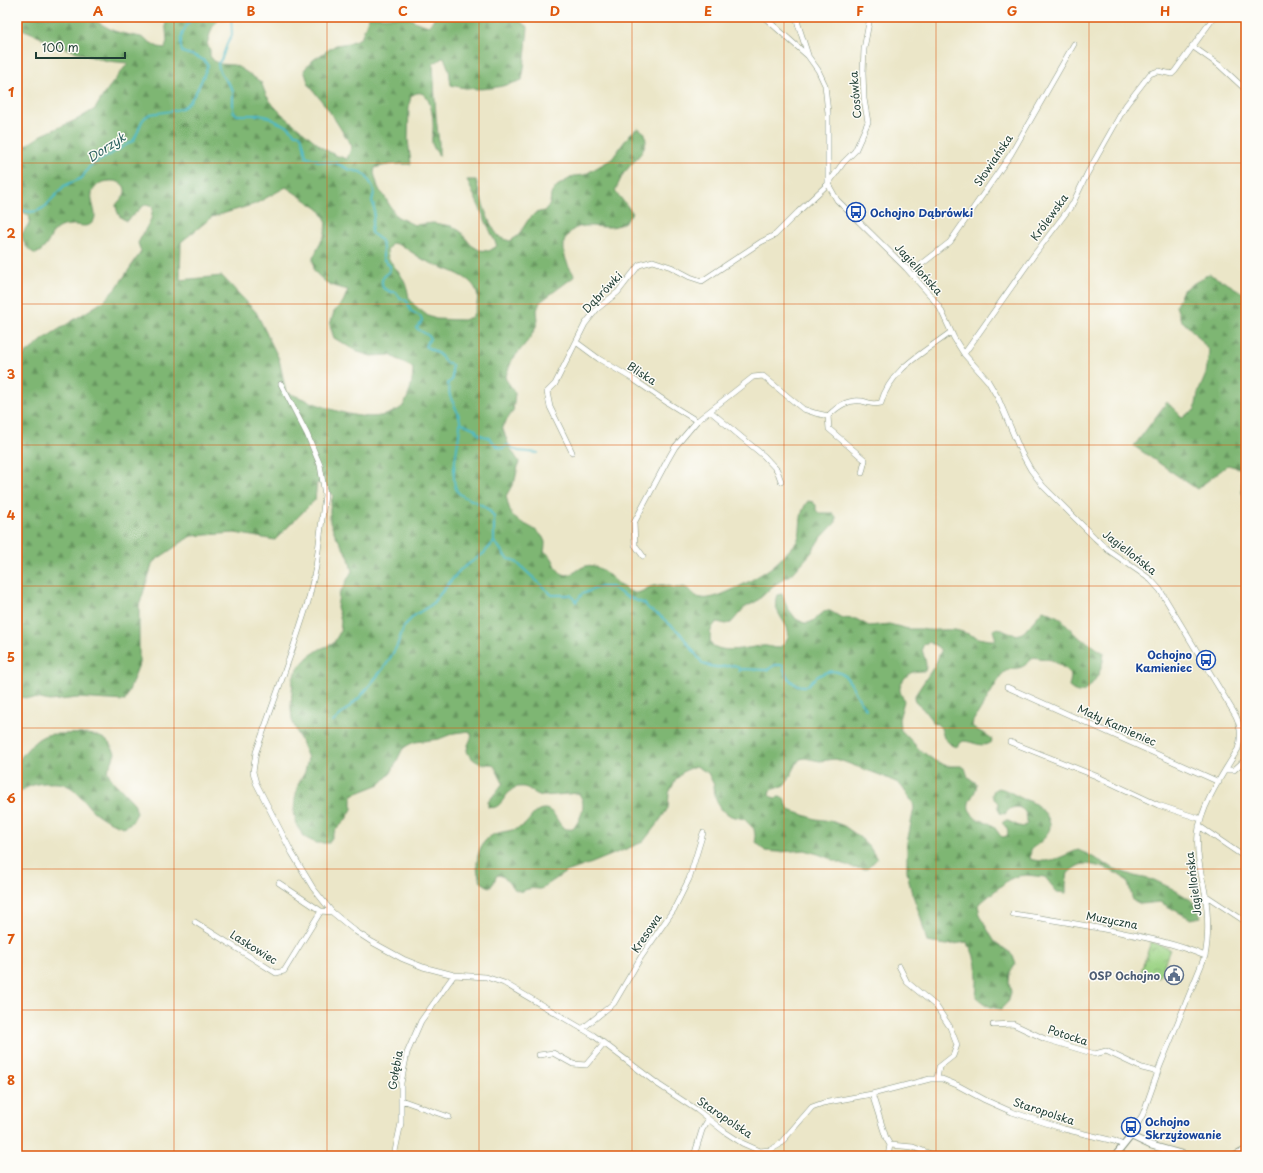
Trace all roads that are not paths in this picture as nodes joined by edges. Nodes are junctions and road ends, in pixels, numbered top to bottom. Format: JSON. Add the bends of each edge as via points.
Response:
{"nodes":[{"id":1,"x":764,"y":17,"type":"edge"},
{"id":2,"x":797,"y":17,"type":"edge"},
{"id":3,"x":870,"y":17,"type":"edge"},
{"id":4,"x":1214,"y":17,"type":"edge"},
{"id":5,"x":1074,"y":44,"type":"dead end"},
{"id":6,"x":1192,"y":46,"type":"junction"},
{"id":7,"x":808,"y":56,"type":"junction"},
{"id":8,"x":1246,"y":90,"type":"edge"},
{"id":9,"x":828,"y":184,"type":"junction"},
{"id":10,"x":914,"y":276,"type":"junction"},
{"id":11,"x":952,"y":332,"type":"junction"},
{"id":12,"x":576,"y":342,"type":"junction"},
{"id":13,"x":964,"y":354,"type":"junction"},
{"id":14,"x":281,"y":384,"type":"dead end"},
{"id":15,"x":710,"y":411,"type":"junction"},
{"id":16,"x":828,"y":416,"type":"junction"},
{"id":17,"x":697,"y":421,"type":"junction"},
{"id":18,"x":572,"y":452,"type":"dead end"},
{"id":19,"x":862,"y":474,"type":"dead end"},
{"id":20,"x":781,"y":481,"type":"dead end"},
{"id":21,"x":643,"y":556,"type":"dead end"},
{"id":22,"x":1007,"y":687,"type":"dead end"},
{"id":23,"x":1010,"y":742,"type":"dead end"},
{"id":24,"x":1246,"y":760,"type":"edge"},
{"id":25,"x":1226,"y":770,"type":"junction"},
{"id":26,"x":1219,"y":782,"type":"junction"},
{"id":27,"x":1202,"y":819,"type":"junction"},
{"id":28,"x":1200,"y":826,"type":"junction"},
{"id":29,"x":703,"y":833,"type":"dead end"},
{"id":30,"x":1246,"y":858,"type":"edge"},
{"id":31,"x":279,"y":883,"type":"dead end"},
{"id":32,"x":1205,"y":895,"type":"junction"},
{"id":33,"x":321,"y":911,"type":"junction"},
{"id":34,"x":332,"y":912,"type":"junction"},
{"id":35,"x":1013,"y":914,"type":"dead end"},
{"id":36,"x":195,"y":922,"type":"dead end"},
{"id":37,"x":1246,"y":922,"type":"edge"},
{"id":38,"x":1205,"y":956,"type":"junction"},
{"id":39,"x":899,"y":966,"type":"dead end"},
{"id":40,"x":454,"y":975,"type":"junction"},
{"id":41,"x":993,"y":1025,"type":"dead end"},
{"id":42,"x":582,"y":1029,"type":"junction"},
{"id":43,"x":604,"y":1044,"type":"junction"},
{"id":44,"x":539,"y":1055,"type":"dead end"},
{"id":45,"x":1158,"y":1072,"type":"junction"},
{"id":46,"x":938,"y":1079,"type":"junction"},
{"id":47,"x":872,"y":1094,"type":"junction"},
{"id":48,"x":401,"y":1100,"type":"junction"},
{"id":49,"x":449,"y":1117,"type":"dead end"},
{"id":50,"x":708,"y":1120,"type":"junction"},
{"id":51,"x":1131,"y":1136,"type":"junction"},
{"id":52,"x":1123,"y":1145,"type":"junction"},
{"id":53,"x":890,"y":1146,"type":"junction"},
{"id":54,"x":1246,"y":1150,"type":"edge"},
{"id":55,"x":394,"y":1156,"type":"edge"},
{"id":56,"x":694,"y":1156,"type":"edge"},
{"id":57,"x":888,"y":1156,"type":"edge"},
{"id":58,"x":936,"y":1156,"type":"edge"},
{"id":59,"x":1115,"y":1156,"type":"edge"},
{"id":60,"x":1189,"y":1156,"type":"edge"},
{"id":61,"x":1235,"y":1156,"type":"edge"}],
"edges":[{"from":1,"to":7,"type":"street"},
{"from":2,"to":7,"type":"street"},
{"from":3,"to":9,"type":"street","name":"Cosówka","via":[[862,73],[868,122],[855,151]]},
{"from":4,"to":6,"type":"street"},
{"from":5,"to":10,"type":"street","name":"Słowiańska","via":[[1011,154],[950,242],[918,267]]},
{"from":6,"to":8,"type":"street","via":[[1219,65]]},
{"from":6,"to":13,"type":"street","name":"Królewska","via":[[1172,74],[1158,71],[1150,74],[1126,105],[1072,205]]},
{"from":7,"to":9,"type":"street","via":[[824,85],[828,113]]},
{"from":9,"to":10,"type":"street","name":"Jagiellońska","via":[[837,200]]},
{"from":9,"to":12,"type":"street","name":"Dąbrówki","via":[[775,235],[702,281],[653,261],[639,265],[618,292],[597,309],[585,324]]},
{"from":10,"to":11,"type":"street","name":"Jagiellońska","via":[[940,308]]},
{"from":11,"to":13,"type":"street","name":"Jagiellońska"},
{"from":11,"to":16,"type":"street","via":[[902,368],[883,394],[881,403],[852,401],[835,409]]},
{"from":12,"to":17,"type":"street","name":"Bliska"},
{"from":12,"to":18,"type":"street","name":"Dąbrówki","via":[[555,384],[547,392],[550,407]]},
{"from":13,"to":25,"type":"street","name":"Jagiellońska","via":[[988,381],[1021,452],[1043,486],[1108,550],[1151,580],[1160,590],[1240,726],[1241,740]]},
{"from":14,"to":34,"type":"street","name":"Staropolska","via":[[320,465],[326,495],[316,567],[308,602],[256,752],[253,772],[256,783],[292,853],[313,888]]},
{"from":15,"to":16,"type":"street","via":[[753,377],[763,376],[803,409]]},
{"from":15,"to":17,"type":"street"},
{"from":15,"to":20,"type":"street","via":[[764,456],[777,470]]},
{"from":16,"to":19,"type":"street","via":[[829,429],[865,460]]},
{"from":17,"to":21,"type":"street","via":[[667,461],[634,523],[634,545]]},
{"from":22,"to":26,"type":"street","name":"Mały Kamieniec"},
{"from":23,"to":27,"type":"street","via":[[1096,776],[1158,805]]},
{"from":24,"to":25,"type":"street","via":[[1234,770]]},
{"from":25,"to":26,"type":"street","name":"Jagiellońska"},
{"from":26,"to":27,"type":"street","name":"Jagiellońska"},
{"from":27,"to":28,"type":"street","name":"Jagiellońska"},
{"from":28,"to":30,"type":"street"},
{"from":28,"to":32,"type":"street","name":"Jagiellońska","via":[[1199,861]]},
{"from":29,"to":42,"type":"street","name":"Kresowa","via":[[689,879],[674,909],[614,1003]]},
{"from":31,"to":33,"type":"street"},
{"from":32,"to":37,"type":"street"},
{"from":32,"to":38,"type":"street","name":"Jagiellońska","via":[[1208,933]]},
{"from":33,"to":34,"type":"street"},
{"from":33,"to":36,"type":"street","name":"Laskowiec","via":[[284,971],[276,973]]},
{"from":34,"to":40,"type":"street","name":"Staropolska","via":[[372,942],[422,966]]},
{"from":35,"to":38,"type":"street","name":"Muzyczna","via":[[1150,938]]},
{"from":38,"to":45,"type":"street","name":"Jagiellońska"},
{"from":39,"to":46,"type":"street","via":[[907,982],[936,1006],[950,1027],[957,1045],[953,1056],[939,1067]]},
{"from":40,"to":42,"type":"street","name":"Staropolska","via":[[486,977],[504,983]]},
{"from":40,"to":48,"type":"street","name":"Gołębia","via":[[421,1021],[407,1053],[401,1083]]},
{"from":41,"to":45,"type":"street","name":"Potocka","via":[[1013,1024],[1045,1039],[1095,1054],[1106,1051],[1142,1068]]},
{"from":42,"to":43,"type":"street","name":"Staropolska"},
{"from":43,"to":44,"type":"street","via":[[586,1065],[572,1064],[553,1053]]},
{"from":43,"to":50,"type":"street","name":"Staropolska"},
{"from":45,"to":51,"type":"street","name":"Jagiellońska"},
{"from":46,"to":47,"type":"street","name":"Staropolska","via":[[915,1082]]},
{"from":46,"to":52,"type":"street","name":"Staropolska","via":[[957,1084],[1012,1112]]},
{"from":47,"to":50,"type":"street","name":"Staropolska","via":[[812,1107],[779,1145],[770,1150],[760,1151],[742,1143]]},
{"from":47,"to":53,"type":"street"},
{"from":48,"to":49,"type":"street"},
{"from":48,"to":55,"type":"street","name":"Gołębia","via":[[401,1122]]},
{"from":50,"to":56,"type":"street"},
{"from":51,"to":52,"type":"street","name":"Jagiellońska"},
{"from":51,"to":60,"type":"street","via":[[1150,1145]]},
{"from":52,"to":59,"type":"street","name":"Jagiellońska"},
{"from":53,"to":57,"type":"street"},
{"from":53,"to":58,"type":"street","via":[[913,1147]]},
{"from":54,"to":61,"type":"street"}]}
